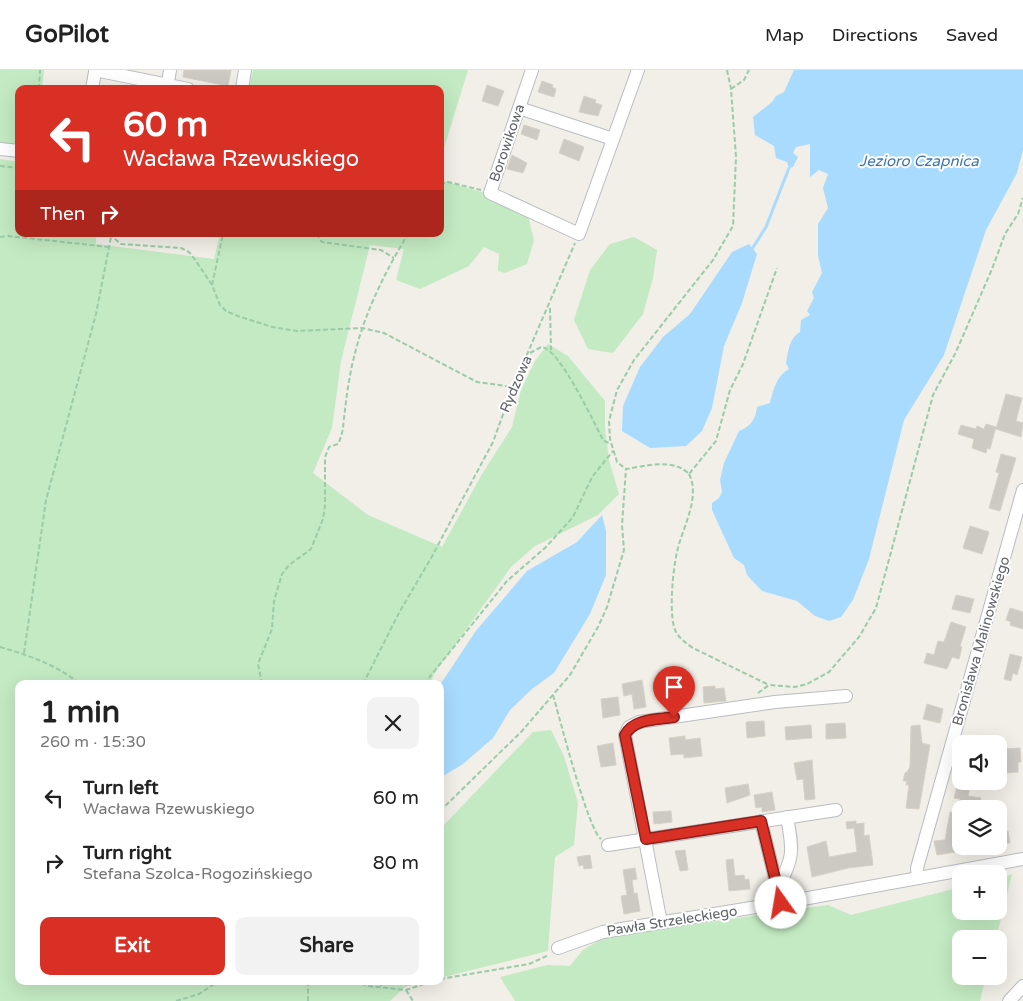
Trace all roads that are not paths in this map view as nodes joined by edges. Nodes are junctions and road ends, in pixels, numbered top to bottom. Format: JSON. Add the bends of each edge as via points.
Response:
{"nodes":[{"id":1,"x":170,"y":70,"type":"edge"},
{"id":2,"x":245,"y":70,"type":"edge"},
{"id":3,"x":532,"y":70,"type":"edge"},
{"id":4,"x":638,"y":70,"type":"edge"},
{"id":5,"x":95,"y":71,"type":"edge"},
{"id":6,"x":93,"y":85,"type":"edge"},
{"id":7,"x":158,"y":85,"type":"edge"},
{"id":8,"x":167,"y":85,"type":"edge"},
{"id":9,"x":243,"y":85,"type":"edge"},
{"id":10,"x":519,"y":108,"type":"junction"},
{"id":11,"x":608,"y":137,"type":"junction"},
{"id":12,"x":0,"y":149,"type":"edge"},
{"id":13,"x":15,"y":151,"type":"edge"},
{"id":14,"x":1023,"y":490,"type":"edge"},
{"id":15,"x":846,"y":696,"type":"dead end"},
{"id":16,"x":836,"y":810,"type":"dead end"},
{"id":17,"x":787,"y":817,"type":"junction"},
{"id":18,"x":761,"y":821,"type":"junction"},
{"id":19,"x":646,"y":839,"type":"junction"},
{"id":20,"x":608,"y":845,"type":"road end"},
{"id":21,"x":1023,"y":859,"type":"edge"},
{"id":22,"x":918,"y":878,"type":"junction"},
{"id":23,"x":778,"y":889,"type":"junction"},
{"id":24,"x":781,"y":903,"type":"junction"},
{"id":25,"x":661,"y":923,"type":"junction"},
{"id":26,"x":558,"y":948,"type":"road end"},
{"id":27,"x":1023,"y":986,"type":"edge"},
{"id":28,"x":1009,"y":1001,"type":"edge"}],
"edges":[{"from":1,"to":8,"type":"street"},
{"from":2,"to":9,"type":"street"},
{"from":3,"to":10,"type":"street","name":"Borowikowa"},
{"from":4,"to":11,"type":"street"},
{"from":5,"to":6,"type":"street"},
{"from":5,"to":7,"type":"street"},
{"from":10,"to":11,"type":"street"},
{"from":10,"to":11,"type":"street","name":"Borowikowa","via":[[490,193],[579,234]]},
{"from":12,"to":13,"type":"street"},
{"from":14,"to":22,"type":"street","name":"Bronisława Malinowskiego","via":[[917,868]]},
{"from":15,"to":19,"type":"street","via":[[744,706],[639,722],[629,727],[625,735]]},
{"from":16,"to":17,"type":"street"},
{"from":17,"to":18,"type":"street"},
{"from":17,"to":23,"type":"street","via":[[792,860]]},
{"from":18,"to":19,"type":"street"},
{"from":18,"to":23,"type":"street"},
{"from":19,"to":20,"type":"street"},
{"from":19,"to":25,"type":"street"},
{"from":21,"to":22,"type":"street","name":"Pawła Strzeleckiego"},
{"from":22,"to":24,"type":"street","name":"Pawła Strzeleckiego"},
{"from":23,"to":24,"type":"street"},
{"from":24,"to":25,"type":"street","name":"Pawła Strzeleckiego"},
{"from":25,"to":26,"type":"street","name":"Pawła Strzeleckiego","via":[[603,932]]},
{"from":27,"to":28,"type":"street"}]}
